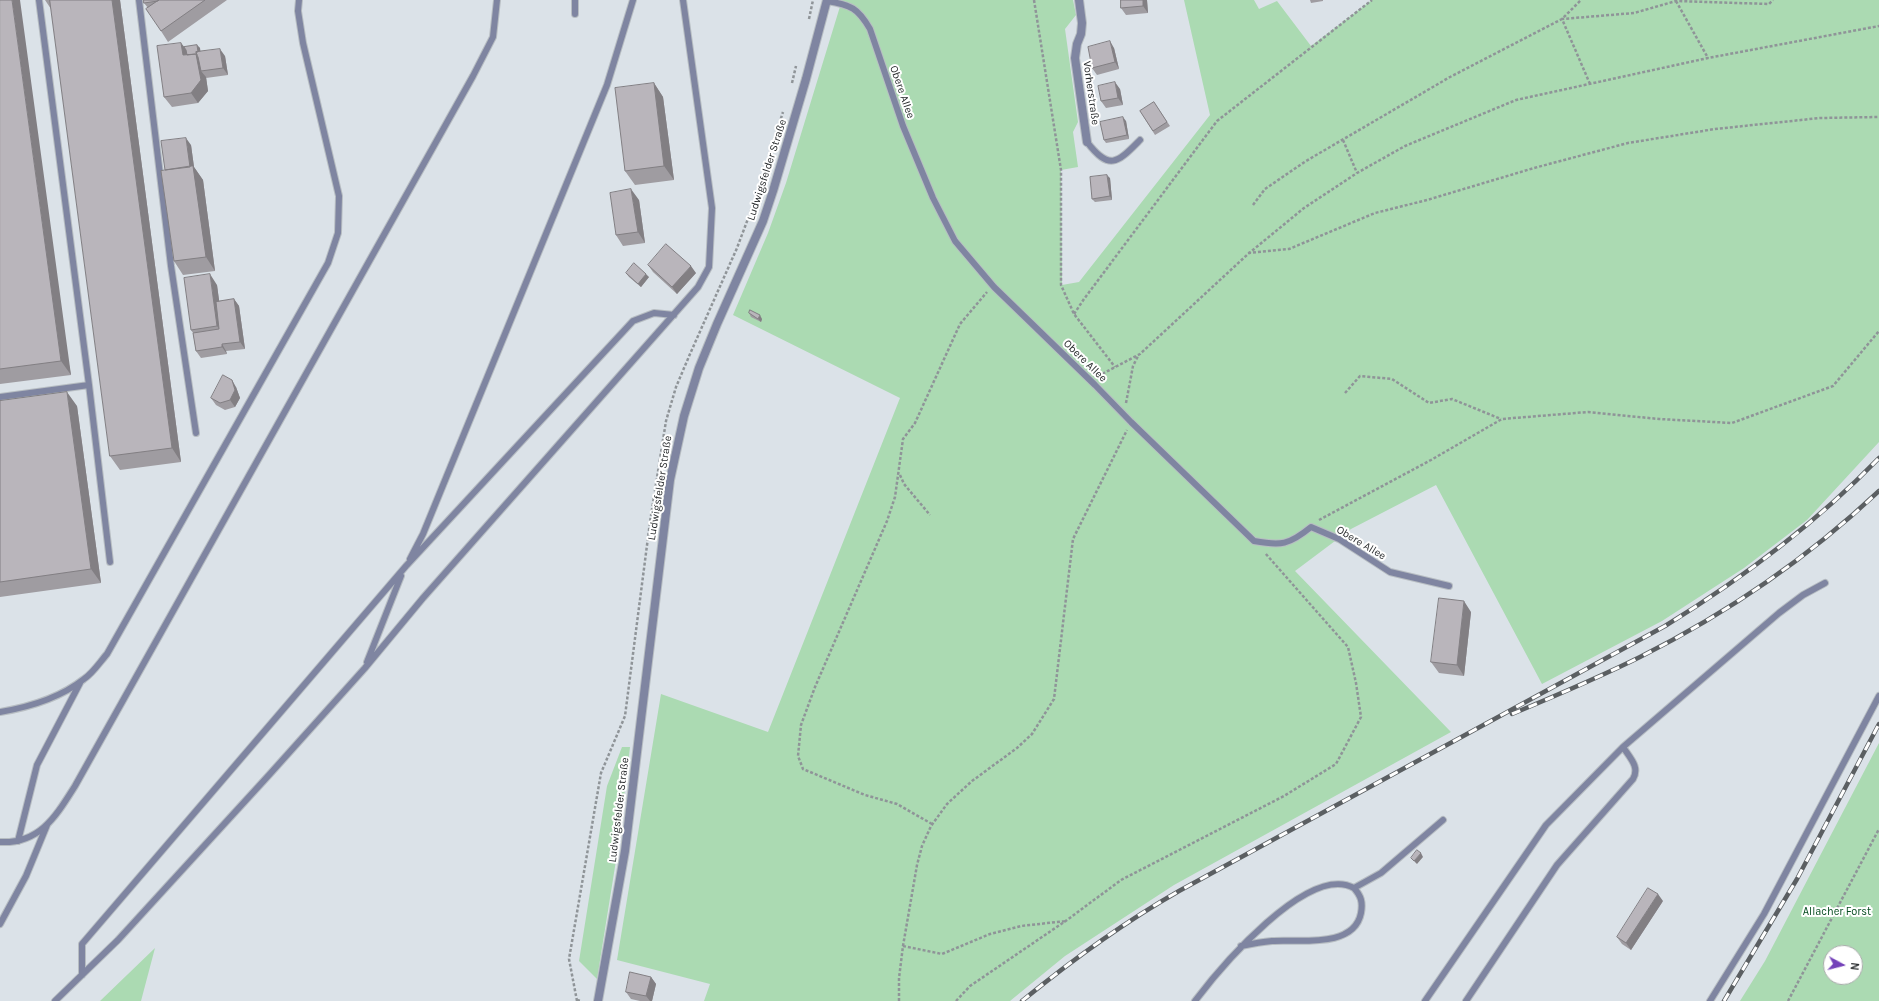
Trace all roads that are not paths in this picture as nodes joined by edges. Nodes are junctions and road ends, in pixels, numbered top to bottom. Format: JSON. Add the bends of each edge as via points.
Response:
{"nodes":[{"id":1,"x":39,"y":0,"type":"edge"},
{"id":2,"x":139,"y":0,"type":"edge"},
{"id":3,"x":299,"y":0,"type":"edge"},
{"id":4,"x":497,"y":0,"type":"edge"},
{"id":5,"x":575,"y":0,"type":"edge"},
{"id":6,"x":633,"y":0,"type":"edge"},
{"id":7,"x":683,"y":0,"type":"edge"},
{"id":8,"x":827,"y":0,"type":"edge"},
{"id":9,"x":1079,"y":0,"type":"edge"},
{"id":10,"x":576,"y":14,"type":"dead end"},
{"id":11,"x":1140,"y":140,"type":"dead end"},
{"id":12,"x":1087,"y":142,"type":"joint"},
{"id":13,"x":674,"y":315,"type":"junction"},
{"id":14,"x":89,"y":385,"type":"junction"},
{"id":15,"x":0,"y":397,"type":"edge"},
{"id":16,"x":196,"y":433,"type":"dead end"},
{"id":17,"x":110,"y":562,"type":"dead end"},
{"id":18,"x":406,"y":566,"type":"junction"},
{"id":19,"x":1825,"y":583,"type":"dead end"},
{"id":20,"x":1448,"y":586,"type":"dead end"},
{"id":21,"x":365,"y":668,"type":"junction"},
{"id":22,"x":81,"y":681,"type":"junction"},
{"id":23,"x":1879,"y":696,"type":"edge"},
{"id":24,"x":0,"y":712,"type":"edge"},
{"id":25,"x":1623,"y":747,"type":"junction"},
{"id":26,"x":1443,"y":820,"type":"dead end"},
{"id":27,"x":48,"y":823,"type":"junction"},
{"id":28,"x":18,"y":841,"type":"junction"},
{"id":29,"x":0,"y":842,"type":"edge"},
{"id":30,"x":1354,"y":888,"type":"junction"},
{"id":31,"x":0,"y":924,"type":"edge"},
{"id":32,"x":1241,"y":946,"type":"junction"},
{"id":33,"x":82,"y":975,"type":"junction"},
{"id":34,"x":55,"y":1001,"type":"edge"},
{"id":35,"x":598,"y":1001,"type":"edge"},
{"id":36,"x":1195,"y":1001,"type":"edge"},
{"id":37,"x":1425,"y":1001,"type":"edge"},
{"id":38,"x":1466,"y":1001,"type":"edge"},
{"id":39,"x":1710,"y":1001,"type":"edge"}],
"edges":[{"from":1,"to":14,"type":"lane"},
{"from":2,"to":16,"type":"lane","via":[[171,266]]},
{"from":3,"to":22,"type":"lane","via":[[298,12],[303,43],[338,196],[338,233],[328,262],[107,654]]},
{"from":4,"to":27,"type":"lane","via":[[493,37],[473,76],[75,786],[56,816]]},
{"from":5,"to":10,"type":"lane"},
{"from":6,"to":18,"type":"lane","via":[[607,86],[422,534]]},
{"from":7,"to":13,"type":"lane","via":[[712,208],[709,267],[698,287]]},
{"from":8,"to":20,"type":"lane","name":"Obere Allee","via":[[854,8],[862,15],[870,30],[903,126],[954,241],[994,287],[1254,541],[1274,544],[1295,540],[1311,527],[1338,539],[1390,572]]},
{"from":8,"to":35,"type":"street","name":"Ludwigsfelder Straße","via":[[763,221],[699,368],[678,440],[669,487],[625,851]]},
{"from":9,"to":12,"type":"street","name":"Vorherstraße","via":[[1082,34],[1075,58]]},
{"from":11,"to":12,"type":"lane","via":[[1121,158],[1110,161],[1096,154]]},
{"from":13,"to":18,"type":"lane","via":[[654,313],[633,321]]},
{"from":13,"to":21,"type":"lane","via":[[423,598]]},
{"from":14,"to":15,"type":"lane"},
{"from":14,"to":17,"type":"lane"},
{"from":18,"to":21,"type":"lane","via":[[395,587]]},
{"from":18,"to":33,"type":"lane","via":[[82,944]]},
{"from":19,"to":25,"type":"lane","via":[[1803,594],[1779,613]]},
{"from":21,"to":33,"type":"lane","via":[[118,940]]},
{"from":22,"to":24,"type":"lane","via":[[44,701]]},
{"from":22,"to":28,"type":"lane","via":[[37,765]]},
{"from":23,"to":39,"type":"lane","via":[[1764,914]]},
{"from":25,"to":37,"type":"lane","via":[[1546,825]]},
{"from":25,"to":38,"type":"lane","via":[[1637,773],[1558,865]]},
{"from":26,"to":30,"type":"lane","via":[[1381,873]]},
{"from":27,"to":28,"type":"lane","via":[[37,833]]},
{"from":27,"to":31,"type":"lane","via":[[26,876]]},
{"from":28,"to":29,"type":"lane"},
{"from":30,"to":32,"type":"lane","via":[[1346,884],[1334,884],[1309,892],[1271,918]]},
{"from":30,"to":32,"type":"lane","via":[[1360,895],[1362,906],[1359,920],[1349,932],[1330,939],[1302,942],[1273,941]]},
{"from":32,"to":36,"type":"lane"},
{"from":33,"to":34,"type":"lane"}]}
